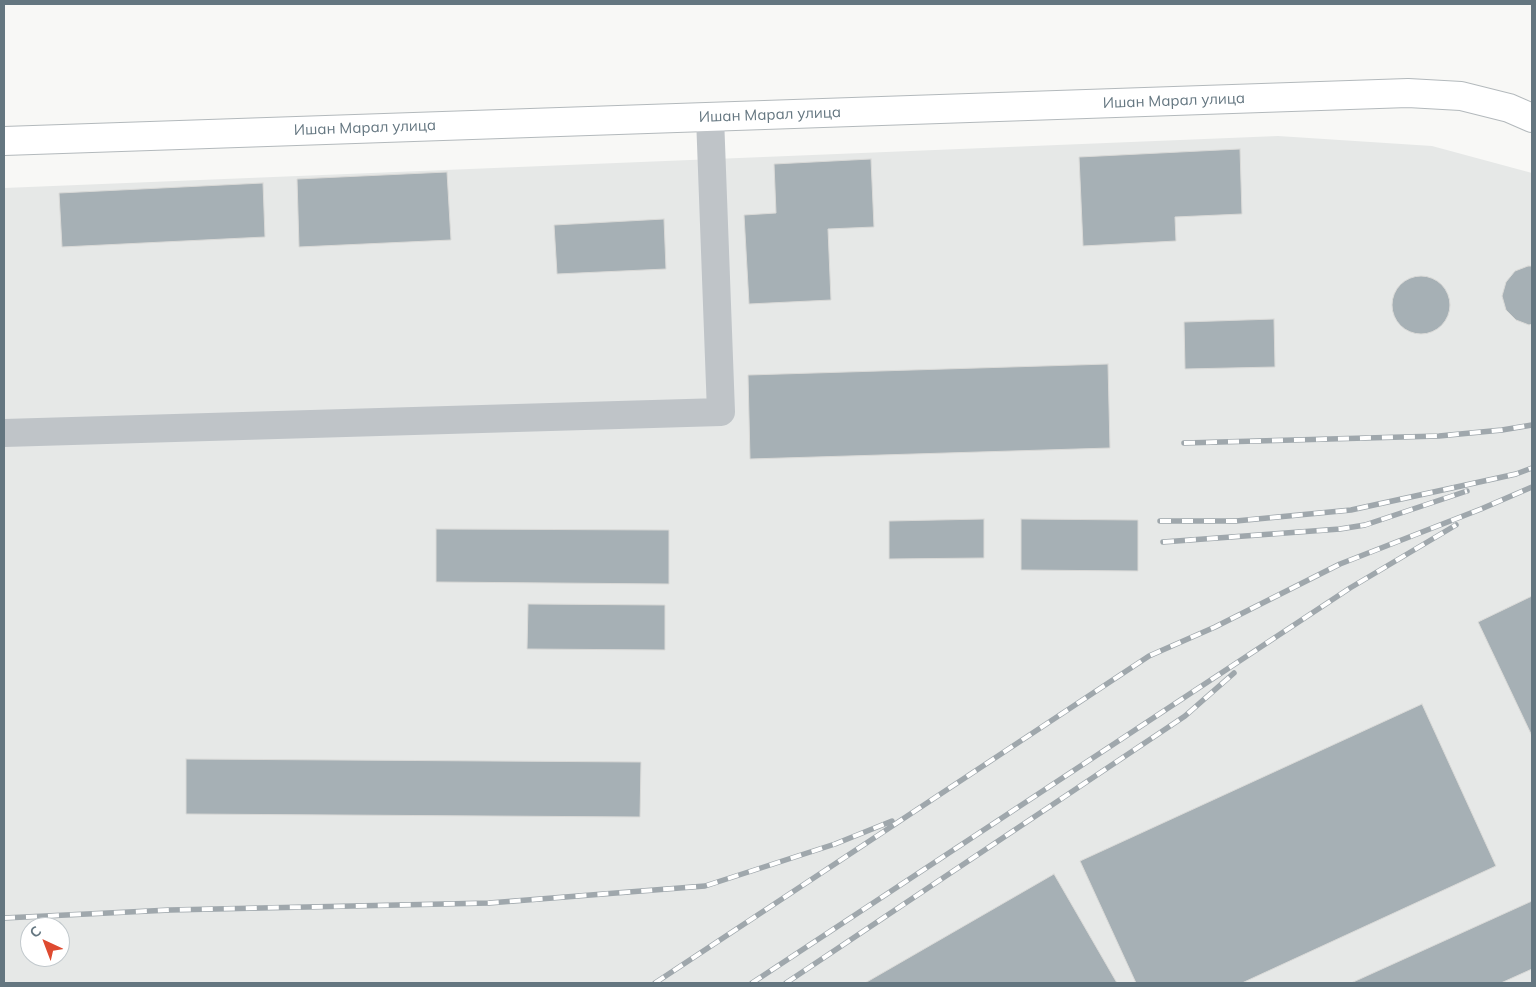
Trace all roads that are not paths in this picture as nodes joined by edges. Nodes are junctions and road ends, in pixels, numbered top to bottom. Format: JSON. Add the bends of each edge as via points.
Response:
{"nodes":[{"id":1,"x":710,"y":117,"type":"junction"},
{"id":2,"x":1532,"y":118,"type":"edge"},
{"id":3,"x":4,"y":141,"type":"edge"},
{"id":4,"x":4,"y":433,"type":"edge"}],
"edges":[{"from":1,"to":2,"type":"main road","name":"Ишан Марал улица","via":[[1408,93],[1461,96],[1509,108]]},
{"from":1,"to":3,"type":"main road","name":"Ишан Марал улица"},
{"from":1,"to":4,"type":"street","via":[[721,412]]}]}
